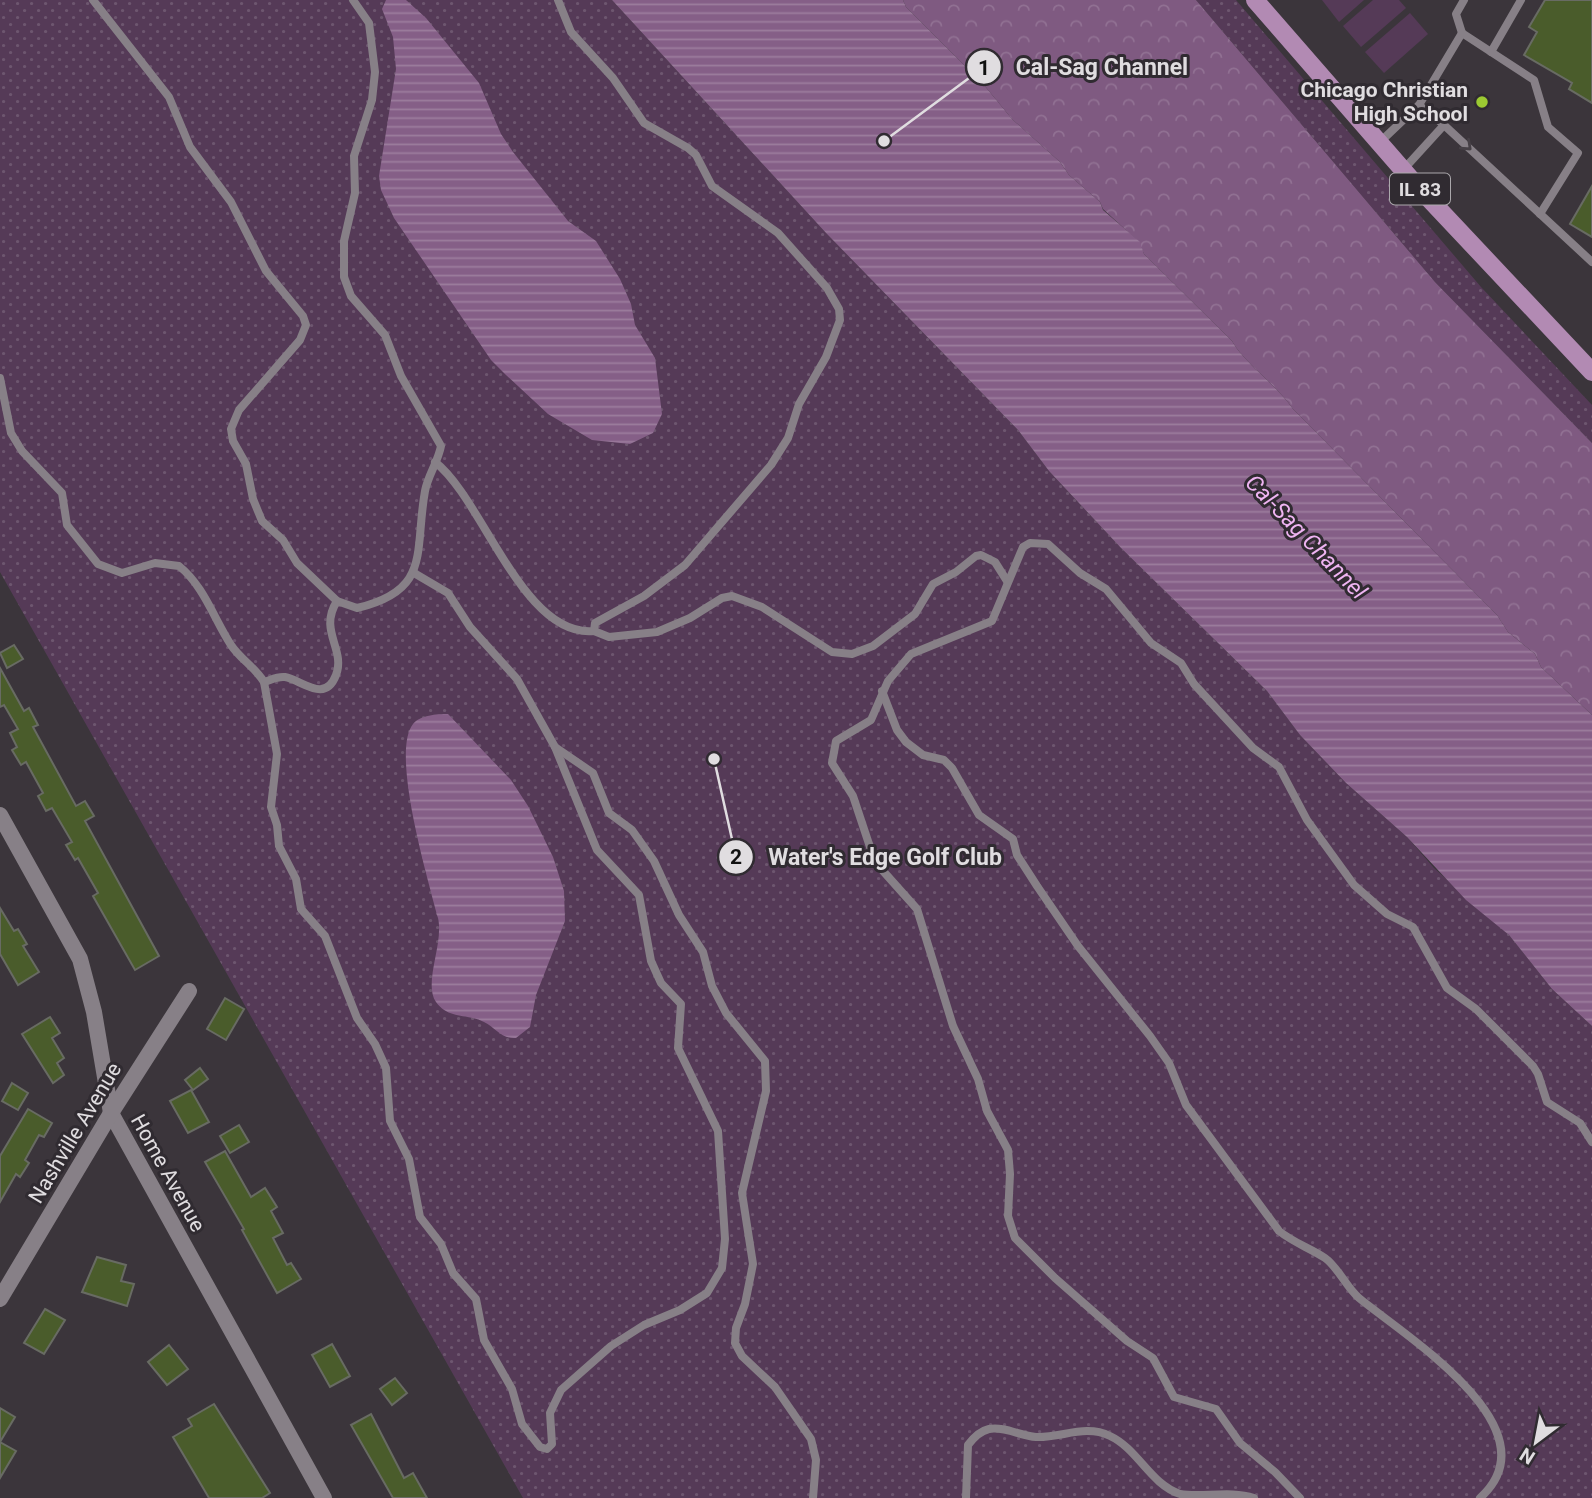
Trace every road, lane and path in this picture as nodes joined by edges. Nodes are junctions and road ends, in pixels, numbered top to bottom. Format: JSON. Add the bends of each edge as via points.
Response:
{"nodes":[{"id":1,"x":93,"y":0,"type":"edge"},
{"id":2,"x":353,"y":0,"type":"edge"},
{"id":3,"x":558,"y":0,"type":"edge"},
{"id":4,"x":1255,"y":0,"type":"edge"},
{"id":5,"x":1464,"y":0,"type":"edge"},
{"id":6,"x":1521,"y":0,"type":"edge"},
{"id":7,"x":1462,"y":33,"type":"junction"},
{"id":8,"x":1491,"y":52,"type":"junction"},
{"id":9,"x":1419,"y":105,"type":"junction"},
{"id":10,"x":1444,"y":125,"type":"junction"},
{"id":11,"x":1379,"y":143,"type":"junction"},
{"id":12,"x":1403,"y":170,"type":"junction"},
{"id":13,"x":1540,"y":214,"type":"junction"},
{"id":14,"x":1592,"y":262,"type":"edge"},
{"id":15,"x":1592,"y":372,"type":"edge"},
{"id":16,"x":0,"y":378,"type":"edge"},
{"id":17,"x":435,"y":462,"type":"junction"},
{"id":18,"x":414,"y":573,"type":"junction"},
{"id":19,"x":1007,"y":581,"type":"junction"},
{"id":20,"x":337,"y":601,"type":"junction"},
{"id":21,"x":594,"y":631,"type":"junction"},
{"id":22,"x":264,"y":682,"type":"junction"},
{"id":23,"x":882,"y":691,"type":"junction"},
{"id":24,"x":555,"y":747,"type":"junction"},
{"id":25,"x":0,"y":815,"type":"edge"},
{"id":26,"x":189,"y":991,"type":"dead end"},
{"id":27,"x":111,"y":1113,"type":"junction"},
{"id":28,"x":1592,"y":1142,"type":"edge"},
{"id":29,"x":0,"y":1299,"type":"edge"},
{"id":30,"x":324,"y":1498,"type":"edge"},
{"id":31,"x":813,"y":1498,"type":"edge"},
{"id":32,"x":966,"y":1498,"type":"edge"},
{"id":33,"x":1254,"y":1498,"type":"edge"},
{"id":34,"x":1300,"y":1498,"type":"edge"},
{"id":35,"x":1480,"y":1498,"type":"edge"}],
"edges":[{"from":1,"to":20,"type":"lane","via":[[169,97],[190,147],[231,202],[270,278],[303,316],[306,325],[300,340],[239,410],[231,429],[262,521]]},
{"from":2,"to":17,"type":"lane","via":[[369,23],[375,72],[372,100],[354,156],[355,193],[344,241],[344,277],[351,296],[385,335],[416,404],[440,440]]},
{"from":3,"to":21,"type":"lane","via":[[571,32],[613,78],[643,122],[688,148],[712,186],[778,233],[827,288],[841,320],[799,404],[788,438],[771,465],[685,565],[644,596],[595,623]]},
{"from":4,"to":11,"type":"main road","number":"IL 83"},
{"from":5,"to":7,"type":"lane","via":[[1456,14]]},
{"from":6,"to":8,"type":"lane"},
{"from":7,"to":8,"type":"lane"},
{"from":7,"to":9,"type":"lane"},
{"from":8,"to":13,"type":"lane","via":[[1534,80],[1548,127],[1578,153]]},
{"from":9,"to":10,"type":"lane"},
{"from":9,"to":11,"type":"lane"},
{"from":10,"to":12,"type":"lane"},
{"from":10,"to":13,"type":"lane","one_way":true},
{"from":11,"to":12,"type":"main road","number":"IL 83"},
{"from":12,"to":15,"type":"main road","number":"IL 83"},
{"from":13,"to":14,"type":"lane"},
{"from":16,"to":22,"type":"lane","via":[[11,433],[62,493],[67,525],[98,564],[122,573],[155,563],[179,566],[213,609],[230,644]]},
{"from":17,"to":18,"type":"lane","via":[[425,494]]},
{"from":17,"to":21,"type":"lane","via":[[452,477],[508,567],[546,614],[567,629]]},
{"from":18,"to":20,"type":"lane","via":[[399,591],[366,606],[348,607]]},
{"from":18,"to":24,"type":"lane","via":[[448,593],[470,627],[517,679]]},
{"from":19,"to":21,"type":"lane","via":[[996,562],[975,556],[933,584],[915,614],[873,646],[852,654],[832,652],[762,607],[732,596],[657,632],[609,637]]},
{"from":19,"to":23,"type":"lane","via":[[992,621],[917,649]]},
{"from":19,"to":28,"type":"lane","via":[[1023,547],[1039,542],[1048,544],[1111,594],[1151,643],[1181,663],[1194,684],[1253,748],[1279,767],[1307,820],[1354,885],[1387,914],[1413,927],[1447,988],[1476,1009],[1533,1066],[1546,1102],[1580,1123]]},
{"from":20,"to":22,"type":"lane","via":[[329,627],[338,662],[332,683],[314,690],[288,678]]},
{"from":22,"to":24,"type":"lane","via":[[277,754],[271,807],[279,846],[296,879],[302,909],[325,936],[353,1009],[386,1068],[390,1121],[409,1159],[420,1217],[441,1244],[453,1273],[476,1299],[484,1340],[512,1390],[522,1424],[540,1447],[547,1449],[552,1444],[550,1413],[561,1390],[611,1346],[707,1293],[722,1268],[725,1239],[718,1131],[678,1048],[681,1004],[661,983],[651,961],[639,895],[597,850]]},
{"from":23,"to":34,"type":"lane","via":[[871,720],[836,741],[832,762],[853,796],[875,862],[917,909],[953,1026],[1008,1150],[1008,1216],[1015,1238],[1055,1278],[1153,1359],[1174,1397],[1216,1409],[1240,1443]]},
{"from":23,"to":35,"type":"lane","via":[[906,742],[923,755],[944,760],[979,815],[1013,839],[1017,855],[1037,886],[1169,1063],[1186,1105],[1279,1231],[1326,1258],[1350,1291],[1456,1376],[1482,1403],[1496,1430],[1500,1454],[1496,1478]]},
{"from":24,"to":31,"type":"lane","via":[[593,773],[609,813],[632,830],[654,861],[679,915],[703,952],[721,1005],[765,1060],[766,1091],[741,1193],[753,1264],[735,1343],[742,1356],[775,1387],[811,1439],[816,1460]]},
{"from":25,"to":27,"type":"street","name":"Home Avenue","via":[[80,959]]},
{"from":26,"to":27,"type":"street","name":"Nashville Avenue"},
{"from":27,"to":29,"type":"street","name":"Nashville Avenue"},
{"from":27,"to":30,"type":"street","name":"Home Avenue"},
{"from":32,"to":33,"type":"lane","via":[[968,1445],[990,1429],[1038,1437],[1079,1430],[1097,1432],[1119,1441],[1164,1486],[1183,1496],[1238,1494]]}]}
